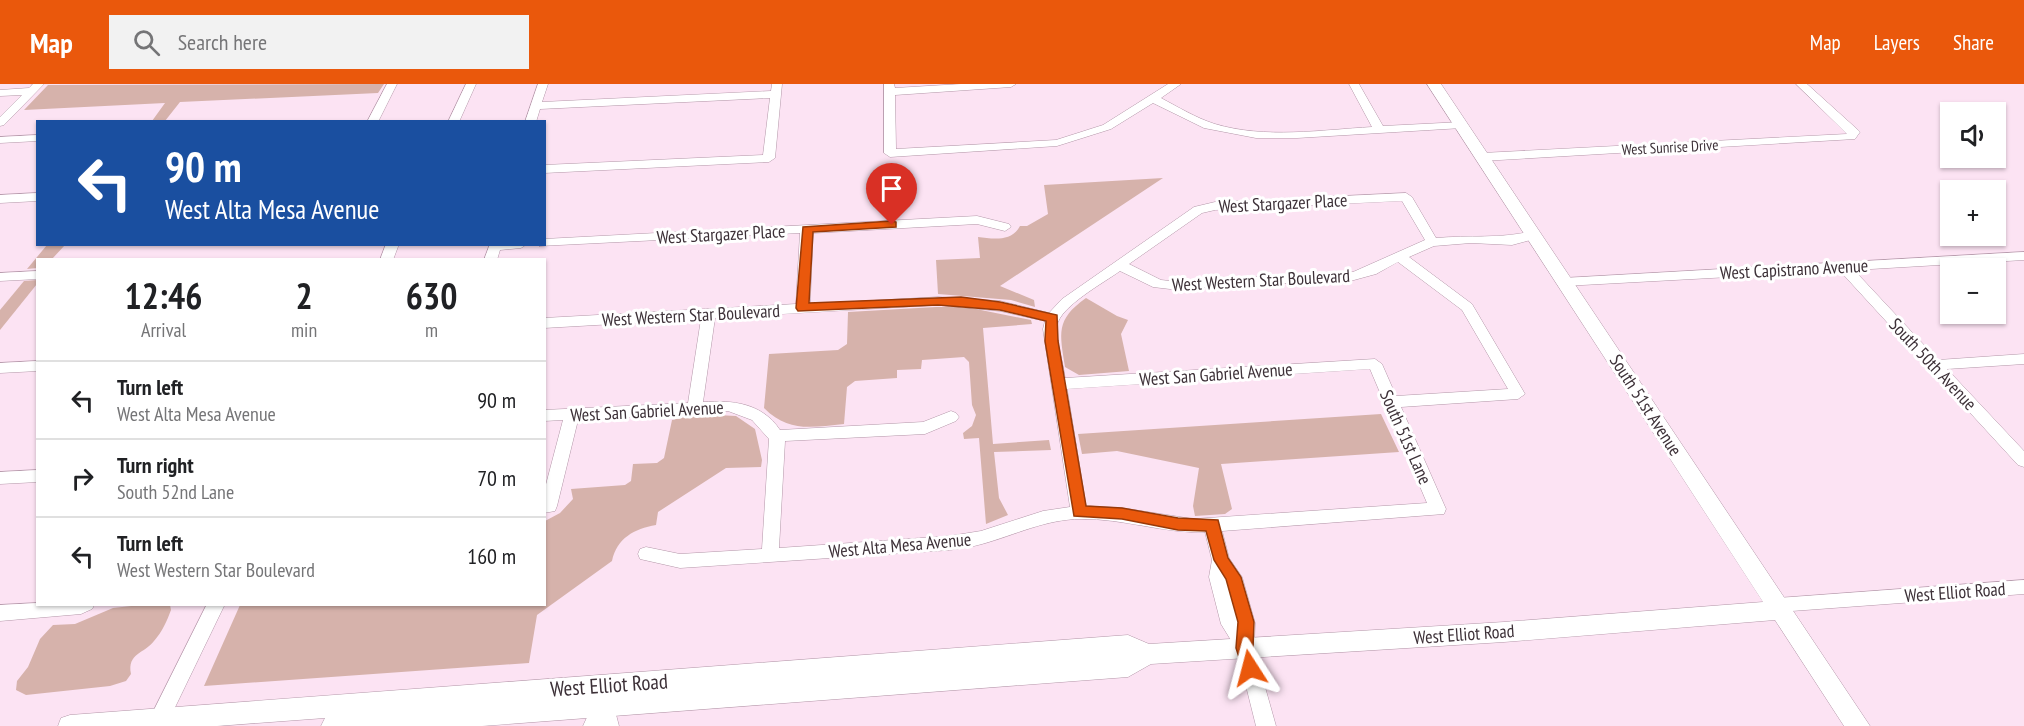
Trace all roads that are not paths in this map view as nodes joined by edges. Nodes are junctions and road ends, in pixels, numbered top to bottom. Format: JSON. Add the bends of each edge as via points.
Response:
{"nodes":[{"id":1,"x":392,"y":84,"type":"edge"},
{"id":2,"x":471,"y":84,"type":"edge"},
{"id":3,"x":543,"y":84,"type":"edge"},
{"id":4,"x":1011,"y":84,"type":"edge"},
{"id":5,"x":1176,"y":84,"type":"edge"},
{"id":6,"x":1354,"y":84,"type":"edge"},
{"id":7,"x":1434,"y":84,"type":"edge"},
{"id":8,"x":1801,"y":84,"type":"edge"},
{"id":9,"x":35,"y":88,"type":"edge"},
{"id":10,"x":889,"y":88,"type":"edge"},
{"id":11,"x":777,"y":89,"type":"edge"},
{"id":12,"x":0,"y":93,"type":"edge"},
{"id":13,"x":1152,"y":98,"type":"junction"},
{"id":14,"x":536,"y":106,"type":"junction"},
{"id":15,"x":373,"y":120,"type":"edge"},
{"id":16,"x":454,"y":120,"type":"edge"},
{"id":17,"x":531,"y":120,"type":"edge"},
{"id":18,"x":0,"y":123,"type":"edge"},
{"id":19,"x":1462,"y":125,"type":"junction"},
{"id":20,"x":1379,"y":130,"type":"junction"},
{"id":21,"x":36,"y":138,"type":"edge"},
{"id":22,"x":0,"y":140,"type":"edge"},
{"id":23,"x":1482,"y":157,"type":"junction"},
{"id":24,"x":546,"y":169,"type":"edge"},
{"id":25,"x":36,"y":197,"type":"edge"},
{"id":26,"x":0,"y":199,"type":"edge"},
{"id":27,"x":1005,"y":227,"type":"dead end"},
{"id":28,"x":807,"y":229,"type":"junction"},
{"id":29,"x":1533,"y":235,"type":"junction"},
{"id":30,"x":1432,"y":242,"type":"junction"},
{"id":31,"x":546,"y":243,"type":"edge"},
{"id":32,"x":1399,"y":256,"type":"junction"},
{"id":33,"x":2024,"y":256,"type":"edge"},
{"id":34,"x":1120,"y":265,"type":"junction"},
{"id":35,"x":1843,"y":266,"type":"junction"},
{"id":36,"x":36,"y":275,"type":"edge"},
{"id":37,"x":0,"y":277,"type":"edge"},
{"id":38,"x":1564,"y":282,"type":"junction"},
{"id":39,"x":803,"y":308,"type":"junction"},
{"id":40,"x":709,"y":314,"type":"junction"},
{"id":41,"x":1052,"y":318,"type":"junction"},
{"id":42,"x":546,"y":324,"type":"edge"},
{"id":43,"x":2024,"y":359,"type":"edge"},
{"id":44,"x":1375,"y":364,"type":"joint"},
{"id":45,"x":1935,"y":365,"type":"junction"},
{"id":46,"x":36,"y":366,"type":"edge"},
{"id":47,"x":0,"y":368,"type":"edge"},
{"id":48,"x":1058,"y":384,"type":"junction"},
{"id":49,"x":1391,"y":402,"type":"junction"},
{"id":50,"x":695,"y":408,"type":"junction"},
{"id":51,"x":572,"y":415,"type":"junction"},
{"id":52,"x":546,"y":416,"type":"edge"},
{"id":53,"x":951,"y":417,"type":"dead end"},
{"id":54,"x":776,"y":436,"type":"junction"},
{"id":55,"x":2024,"y":461,"type":"edge"},
{"id":56,"x":36,"y":476,"type":"edge"},
{"id":57,"x":0,"y":478,"type":"edge"},
{"id":58,"x":547,"y":507,"type":"edge"},
{"id":59,"x":1438,"y":509,"type":"joint"},
{"id":60,"x":1079,"y":512,"type":"junction"},
{"id":61,"x":1212,"y":525,"type":"junction"},
{"id":62,"x":646,"y":554,"type":"dead end"},
{"id":63,"x":770,"y":555,"type":"junction"},
{"id":64,"x":2024,"y":587,"type":"edge"},
{"id":65,"x":83,"y":606,"type":"edge"},
{"id":66,"x":215,"y":606,"type":"edge"},
{"id":67,"x":1779,"y":608,"type":"junction"},
{"id":68,"x":0,"y":613,"type":"edge"},
{"id":69,"x":1245,"y":648,"type":"junction"},
{"id":70,"x":603,"y":711,"type":"edge"},
{"id":71,"x":158,"y":722,"type":"edge"},
{"id":72,"x":70,"y":726,"type":"edge"},
{"id":73,"x":333,"y":726,"type":"edge"},
{"id":74,"x":1266,"y":726,"type":"edge"},
{"id":75,"x":1858,"y":726,"type":"edge"}],
"edges":[{"from":1,"to":15,"type":"street"},
{"from":2,"to":16,"type":"street"},
{"from":3,"to":14,"type":"street"},
{"from":4,"to":10,"type":"street"},
{"from":5,"to":13,"type":"street"},
{"from":6,"to":20,"type":"street"},
{"from":7,"to":19,"type":"main road","name":"South 51st Avenue"},
{"from":8,"to":23,"type":"street","name":"West Sunrise Drive","via":[[1854,132],[1851,137]]},
{"from":9,"to":12,"type":"street"},
{"from":9,"to":18,"type":"street"},
{"from":10,"to":13,"type":"street","via":[[890,153],[1057,143],[1107,127]]},
{"from":11,"to":14,"type":"street"},
{"from":11,"to":24,"type":"street","via":[[769,158]]},
{"from":13,"to":20,"type":"street","via":[[1215,128],[1275,134]]},
{"from":14,"to":17,"type":"street"},
{"from":19,"to":20,"type":"street"},
{"from":19,"to":23,"type":"main road","name":"South 51st Avenue"},
{"from":21,"to":22,"type":"street"},
{"from":23,"to":29,"type":"main road","name":"South 51st Avenue"},
{"from":25,"to":26,"type":"street"},
{"from":27,"to":28,"type":"street","name":"West Stargazer Place","via":[[977,220]]},
{"from":28,"to":31,"type":"street","name":"West Stargazer Place"},
{"from":28,"to":39,"type":"street"},
{"from":29,"to":30,"type":"street","name":"West Western Star Boulevard","via":[[1516,241]]},
{"from":29,"to":38,"type":"main road","name":"South 51st Avenue"},
{"from":30,"to":32,"type":"street","name":"West Western Star Boulevard"},
{"from":30,"to":34,"type":"street","name":"West Stargazer Place","via":[[1406,197],[1215,206],[1198,210]]},
{"from":32,"to":34,"type":"street","name":"West Western Star Boulevard","via":[[1354,276],[1178,285],[1158,284]]},
{"from":32,"to":49,"type":"street","via":[[1467,308],[1518,394]]},
{"from":33,"to":35,"type":"street","name":"West Capistrano Avenue"},
{"from":34,"to":41,"type":"street","name":"West Stargazer Place","via":[[1067,302]]},
{"from":35,"to":38,"type":"street","name":"West Capistrano Avenue"},
{"from":35,"to":45,"type":"street","name":"South 50th Avenue"},
{"from":36,"to":37,"type":"street"},
{"from":38,"to":67,"type":"main road","name":"South 51st Avenue"},
{"from":39,"to":40,"type":"street","name":"West Western Star Boulevard"},
{"from":39,"to":41,"type":"street","name":"West Western Star Boulevard","via":[[938,301],[1009,308]]},
{"from":40,"to":42,"type":"street","name":"West Western Star Boulevard"},
{"from":40,"to":50,"type":"street"},
{"from":41,"to":48,"type":"street","via":[[1051,341]]},
{"from":43,"to":45,"type":"street"},
{"from":44,"to":48,"type":"street","name":"West San Gabriel Avenue"},
{"from":44,"to":49,"type":"street","name":"South 51st Lane"},
{"from":45,"to":55,"type":"street","name":"South 50th Avenue"},
{"from":46,"to":47,"type":"street"},
{"from":48,"to":60,"type":"street"},
{"from":49,"to":59,"type":"street","name":"South 51st Lane"},
{"from":50,"to":51,"type":"street","name":"West San Gabriel Avenue"},
{"from":50,"to":54,"type":"street","name":"West San Gabriel Avenue","via":[[743,409],[762,420]]},
{"from":51,"to":52,"type":"street","name":"West San Gabriel Avenue"},
{"from":51,"to":58,"type":"street"},
{"from":53,"to":54,"type":"street","via":[[925,428]]},
{"from":54,"to":63,"type":"street"},
{"from":56,"to":57,"type":"street"},
{"from":59,"to":61,"type":"street","name":"West Alta Mesa Avenue"},
{"from":60,"to":61,"type":"street","name":"West Alta Mesa Avenue"},
{"from":60,"to":63,"type":"street","name":"West Alta Mesa Avenue","via":[[1043,517],[981,538],[950,543]]},
{"from":61,"to":69,"type":"street","via":[[1221,560],[1218,577],[1230,624]]},
{"from":62,"to":63,"type":"street","name":"West Alta Mesa Avenue","via":[[680,561]]},
{"from":64,"to":67,"type":"street","name":"West Elliot Road"},
{"from":65,"to":68,"type":"street"},
{"from":66,"to":71,"type":"street"},
{"from":67,"to":69,"type":"main road","name":"West Elliot Road","via":[[1504,632]]},
{"from":67,"to":75,"type":"main road","name":"South 51st Avenue"},
{"from":69,"to":70,"type":"main road","name":"West Elliot Road","via":[[1147,654],[1128,666]]},
{"from":69,"to":74,"type":"street"},
{"from":70,"to":71,"type":"main road","name":"West Elliot Road"},
{"from":70,"to":73,"type":"main road","name":"West Elliot Road"},
{"from":71,"to":72,"type":"main road","name":"West Elliot Road"}]}
